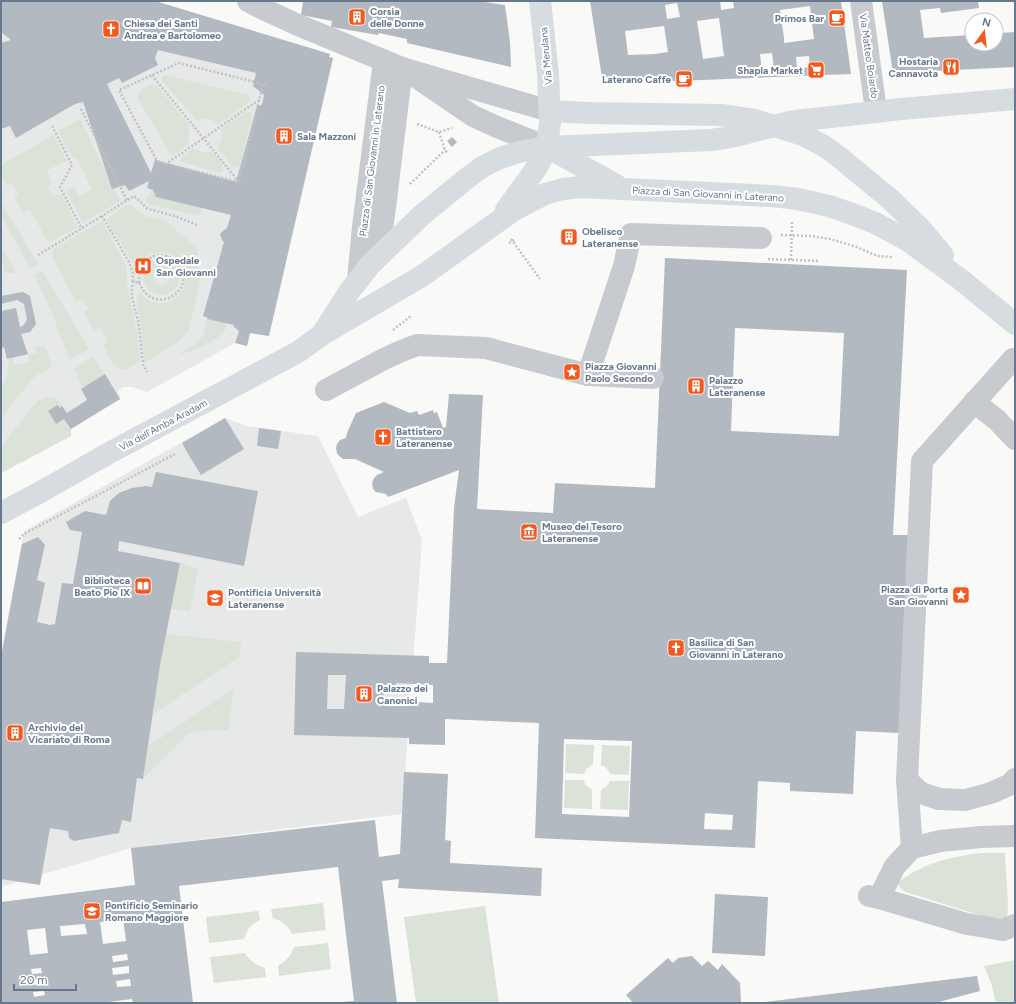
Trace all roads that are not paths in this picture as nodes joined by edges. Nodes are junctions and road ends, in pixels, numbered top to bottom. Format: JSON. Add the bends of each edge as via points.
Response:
{"nodes":[{"id":1,"x":248,"y":1,"type":"edge"},
{"id":2,"x":540,"y":1,"type":"edge"},
{"id":3,"x":861,"y":1,"type":"edge"},
{"id":4,"x":393,"y":64,"type":"junction"},
{"id":5,"x":1015,"y":99,"type":"edge"},
{"id":6,"x":550,"y":111,"type":"junction"},
{"id":7,"x":876,"y":111,"type":"junction"},
{"id":8,"x":775,"y":126,"type":"junction"},
{"id":9,"x":547,"y":147,"type":"junction"},
{"id":10,"x":623,"y":189,"type":"junction"},
{"id":11,"x":498,"y":221,"type":"junction"},
{"id":12,"x":761,"y":249,"type":"road end"},
{"id":13,"x":378,"y":257,"type":"junction"},
{"id":14,"x":960,"y":278,"type":"junction"},
{"id":15,"x":358,"y":280,"type":"junction"},
{"id":16,"x":1015,"y":324,"type":"edge"},
{"id":17,"x":323,"y":334,"type":"junction"},
{"id":18,"x":1012,"y":359,"type":"dead end"},
{"id":19,"x":588,"y":375,"type":"junction"},
{"id":20,"x":653,"y":378,"type":"dead end"},
{"id":21,"x":326,"y":390,"type":"dead end"},
{"id":22,"x":974,"y":402,"type":"junction"},
{"id":23,"x":1015,"y":439,"type":"edge"},
{"id":24,"x":1,"y":513,"type":"edge"},
{"id":25,"x":907,"y":780,"type":"junction"},
{"id":26,"x":1014,"y":784,"type":"edge"},
{"id":27,"x":1015,"y":836,"type":"edge"},
{"id":28,"x":912,"y":848,"type":"junction"},
{"id":29,"x":1015,"y":925,"type":"edge"}],
"edges":[{"from":1,"to":4,"type":"street","via":[[298,25]]},
{"from":2,"to":6,"type":"main road","name":"Via Merulana"},
{"from":3,"to":7,"type":"street","name":"Via Matteo Boiardo"},
{"from":4,"to":6,"type":"street","name":"Piazza di San Giovanni in Laterano"},
{"from":4,"to":9,"type":"street","name":"Piazza di San Giovanni in Laterano","via":[[473,116]]},
{"from":4,"to":13,"type":"street","name":"Piazza di San Giovanni in Laterano","via":[[385,208]]},
{"from":4,"to":15,"type":"street","name":"Piazza di San Giovanni in Laterano","via":[[365,212]]},
{"from":5,"to":7,"type":"main road","name":"Piazza di San Giovanni in Laterano"},
{"from":6,"to":8,"type":"main road","name":"Piazza di San Giovanni in Laterano","via":[[721,114]]},
{"from":6,"to":9,"type":"main road","name":"Piazza di San Giovanni in Laterano"},
{"from":7,"to":8,"type":"main road","name":"Piazza di San Giovanni in Laterano"},
{"from":8,"to":9,"type":"main road","name":"Piazza di San Giovanni in Laterano","via":[[711,140]]},
{"from":8,"to":14,"type":"main road","name":"Piazza di San Giovanni in Laterano","via":[[813,140],[856,170],[912,220]]},
{"from":9,"to":10,"type":"main road","name":"Piazza di San Giovanni in Laterano"},
{"from":9,"to":11,"type":"main road","name":"Piazza di San Giovanni in Laterano","via":[[535,170]]},
{"from":9,"to":13,"type":"main road","name":"Piazza di San Giovanni in Laterano","via":[[518,152],[482,167],[422,216]]},
{"from":10,"to":11,"type":"main road","name":"Piazza di San Giovanni in Laterano","via":[[593,186],[563,189],[538,197]]},
{"from":10,"to":14,"type":"main road","name":"Piazza di San Giovanni in Laterano","via":[[772,196],[829,206],[855,214],[901,236]]},
{"from":11,"to":17,"type":"main road","name":"Piazza di San Giovanni in Laterano","via":[[422,276]]},
{"from":12,"to":19,"type":"street","via":[[631,234],[624,266]]},
{"from":13,"to":15,"type":"main road","name":"Piazza di San Giovanni in Laterano"},
{"from":14,"to":16,"type":"main road"},
{"from":15,"to":17,"type":"main road","name":"Piazza di San Giovanni in Laterano"},
{"from":17,"to":24,"type":"main road","name":"Via dell'Amba Aradam","via":[[273,366]]},
{"from":18,"to":22,"type":"street"},
{"from":19,"to":20,"type":"street"},
{"from":19,"to":21,"type":"street","via":[[486,348],[417,345],[382,360]]},
{"from":22,"to":23,"type":"street","via":[[997,420]]},
{"from":22,"to":25,"type":"street","via":[[922,461]]},
{"from":25,"to":26,"type":"street","via":[[921,793],[939,799],[965,800]]},
{"from":25,"to":28,"type":"street"},
{"from":27,"to":28,"type":"street","via":[[940,841]]},
{"from":28,"to":29,"type":"street","via":[[895,866],[874,897],[967,924],[1003,930]]}]}
